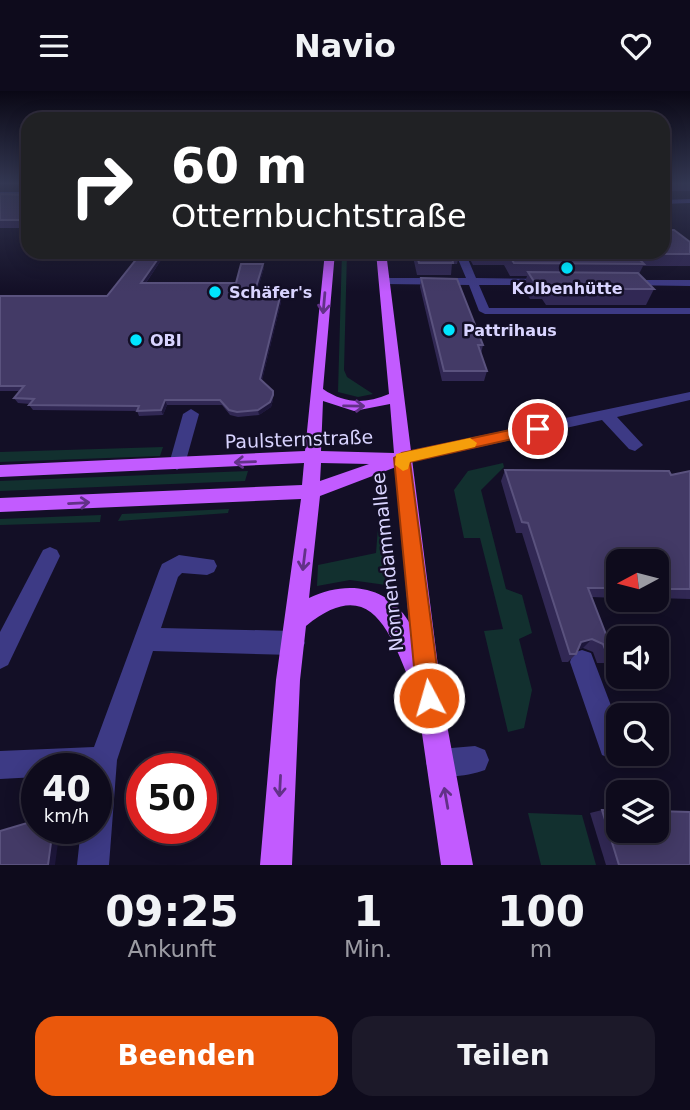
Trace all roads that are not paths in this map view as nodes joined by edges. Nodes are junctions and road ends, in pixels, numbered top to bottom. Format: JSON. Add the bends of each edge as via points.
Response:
{"nodes":[{"id":1,"x":329,"y":259,"type":"edge"},
{"id":2,"x":382,"y":259,"type":"edge"},
{"id":3,"x":463,"y":259,"type":"edge"},
{"id":4,"x":384,"y":281,"type":"junction"},
{"id":5,"x":472,"y":281,"type":"junction"},
{"id":6,"x":555,"y":282,"type":"edge"},
{"id":7,"x":610,"y":283,"type":"edge"},
{"id":8,"x":690,"y":283,"type":"edge"},
{"id":9,"x":690,"y":311,"type":"edge"},
{"id":10,"x":316,"y":390,"type":"junction"},
{"id":11,"x":690,"y":396,"type":"edge"},
{"id":12,"x":395,"y":397,"type":"junction"},
{"id":13,"x":191,"y":414,"type":"dead end"},
{"id":14,"x":605,"y":415,"type":"junction"},
{"id":15,"x":635,"y":445,"type":"dead end"},
{"id":16,"x":313,"y":457,"type":"junction"},
{"id":17,"x":402,"y":458,"type":"junction"},
{"id":18,"x":177,"y":464,"type":"junction"},
{"id":19,"x":0,"y":471,"type":"edge"},
{"id":20,"x":311,"y":492,"type":"junction"},
{"id":21,"x":0,"y":505,"type":"edge"},
{"id":22,"x":50,"y":556,"type":"dead end"},
{"id":23,"x":207,"y":566,"type":"dead end"},
{"id":24,"x":295,"y":631,"type":"junction"},
{"id":25,"x":145,"y":639,"type":"junction"},
{"id":26,"x":0,"y":657,"type":"edge"},
{"id":27,"x":582,"y":662,"type":"edge"},
{"id":28,"x":429,"y":698,"type":"junction"},
{"id":29,"x":606,"y":728,"type":"edge"},
{"id":30,"x":105,"y":753,"type":"edge"},
{"id":31,"x":475,"y":760,"type":"dead end"},
{"id":32,"x":440,"y":762,"type":"junction"},
{"id":33,"x":21,"y":764,"type":"edge"},
{"id":34,"x":0,"y":765,"type":"edge"},
{"id":35,"x":95,"y":844,"type":"edge"},
{"id":36,"x":93,"y":865,"type":"edge"},
{"id":37,"x":276,"y":865,"type":"edge"},
{"id":38,"x":457,"y":865,"type":"edge"}],
"edges":[{"from":1,"to":10,"type":"main road","one_way":true},
{"from":2,"to":4,"type":"main road","name":"Nonnendammallee"},
{"from":3,"to":5,"type":"street"},
{"from":4,"to":5,"type":"street"},
{"from":4,"to":12,"type":"main road","name":"Nonnendammallee"},
{"from":5,"to":6,"type":"street"},
{"from":5,"to":9,"type":"street","via":[[485,311]]},
{"from":7,"to":8,"type":"street"},
{"from":10,"to":12,"type":"main road","one_way":true,"via":[[342,406],[379,405]]},
{"from":10,"to":16,"type":"main road"},
{"from":11,"to":14,"type":"street"},
{"from":12,"to":17,"type":"main road","name":"Nonnendammallee"},
{"from":13,"to":18,"type":"street"},
{"from":14,"to":15,"type":"street"},
{"from":14,"to":17,"type":"street"},
{"from":16,"to":17,"type":"main road","name":"Paulsternstraße"},
{"from":16,"to":18,"type":"main road","name":"Paulsternstraße","one_way":true},
{"from":16,"to":20,"type":"main road"},
{"from":17,"to":20,"type":"main road","name":"Paulsternstraße"},
{"from":17,"to":28,"type":"main road","name":"Nonnendammallee"},
{"from":18,"to":19,"type":"main road","name":"Paulsternstraße"},
{"from":21,"to":20,"type":"main road","name":"Paulsternstraße","one_way":true},
{"from":20,"to":24,"type":"main road","one_way":true},
{"from":22,"to":26,"type":"street"},
{"from":23,"to":25,"type":"street","via":[[179,564],[169,571]]},
{"from":24,"to":25,"type":"street"},
{"from":24,"to":28,"type":"main road","via":[[313,606],[337,597],[361,597],[383,605],[405,635]]},
{"from":24,"to":37,"type":"main road","one_way":true},
{"from":25,"to":30,"type":"street"},
{"from":27,"to":29,"type":"street"},
{"from":28,"to":32,"type":"main road","name":"Nonnendammallee"},
{"from":31,"to":32,"type":"street"},
{"from":38,"to":32,"type":"main road","name":"Nonnendammallee","one_way":true},
{"from":33,"to":34,"type":"street"},
{"from":35,"to":36,"type":"street"}]}
